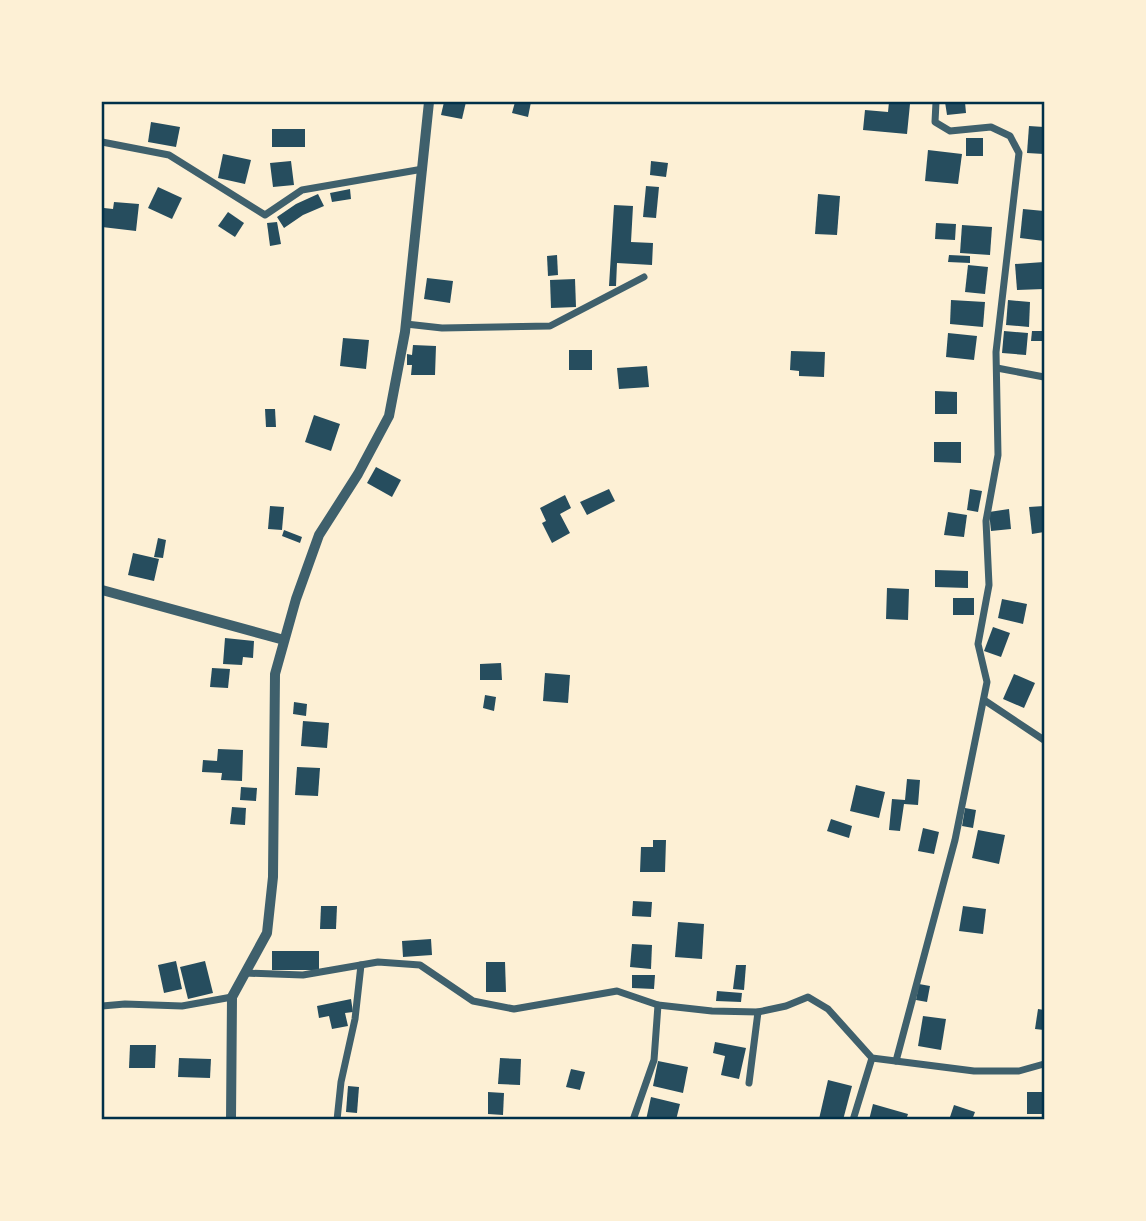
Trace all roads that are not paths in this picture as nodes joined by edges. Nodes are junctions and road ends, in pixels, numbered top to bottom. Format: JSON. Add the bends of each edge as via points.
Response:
{"nodes":[{"id":1,"x":429,"y":102,"type":"edge"},
{"id":2,"x":936,"y":102,"type":"edge"},
{"id":3,"x":102,"y":142,"type":"edge"},
{"id":4,"x":423,"y":169,"type":"junction"},
{"id":5,"x":644,"y":277,"type":"dead end"},
{"id":6,"x":406,"y":324,"type":"junction"},
{"id":7,"x":996,"y":368,"type":"junction"},
{"id":8,"x":1045,"y":377,"type":"edge"},
{"id":9,"x":102,"y":590,"type":"edge"},
{"id":10,"x":284,"y":640,"type":"junction"},
{"id":11,"x":984,"y":700,"type":"junction"},
{"id":12,"x":1045,"y":740,"type":"edge"},
{"id":13,"x":361,"y":964,"type":"junction"},
{"id":14,"x":245,"y":973,"type":"junction"},
{"id":15,"x":232,"y":997,"type":"junction"},
{"id":16,"x":658,"y":1005,"type":"junction"},
{"id":17,"x":102,"y":1006,"type":"edge"},
{"id":18,"x":758,"y":1013,"type":"junction"},
{"id":19,"x":872,"y":1058,"type":"junction"},
{"id":20,"x":896,"y":1061,"type":"junction"},
{"id":21,"x":1045,"y":1064,"type":"edge"},
{"id":22,"x":749,"y":1083,"type":"dead end"},
{"id":23,"x":231,"y":1119,"type":"edge"},
{"id":24,"x":337,"y":1119,"type":"edge"},
{"id":25,"x":633,"y":1119,"type":"edge"},
{"id":26,"x":853,"y":1119,"type":"edge"}],
"edges":[{"from":1,"to":4,"type":"street"},
{"from":2,"to":7,"type":"street","via":[[935,122],[950,131],[991,127],[1010,136],[1019,153]]},
{"from":3,"to":4,"type":"street","via":[[169,155],[265,215],[302,190]]},
{"from":4,"to":6,"type":"street"},
{"from":5,"to":6,"type":"street","via":[[550,326]]},
{"from":6,"to":10,"type":"street","via":[[389,416],[319,535]]},
{"from":7,"to":8,"type":"street"},
{"from":7,"to":11,"type":"street","via":[[998,455],[986,521],[989,585],[978,644],[987,682]]},
{"from":9,"to":10,"type":"street"},
{"from":10,"to":14,"type":"street","via":[[275,674],[273,877],[267,933]]},
{"from":11,"to":12,"type":"street"},
{"from":11,"to":20,"type":"street","via":[[954,840]]},
{"from":13,"to":14,"type":"street","via":[[303,975]]},
{"from":13,"to":16,"type":"street","via":[[420,965],[473,1001],[514,1009],[617,991]]},
{"from":13,"to":24,"type":"street"},
{"from":14,"to":15,"type":"street"},
{"from":15,"to":17,"type":"street","via":[[182,1006]]},
{"from":15,"to":23,"type":"street"},
{"from":16,"to":18,"type":"street"},
{"from":16,"to":25,"type":"street","via":[[654,1060]]},
{"from":18,"to":19,"type":"street","via":[[808,998],[828,1009]]},
{"from":18,"to":22,"type":"street"},
{"from":19,"to":20,"type":"street"},
{"from":19,"to":26,"type":"street"},
{"from":20,"to":21,"type":"street","via":[[974,1071],[1019,1071]]}]}
